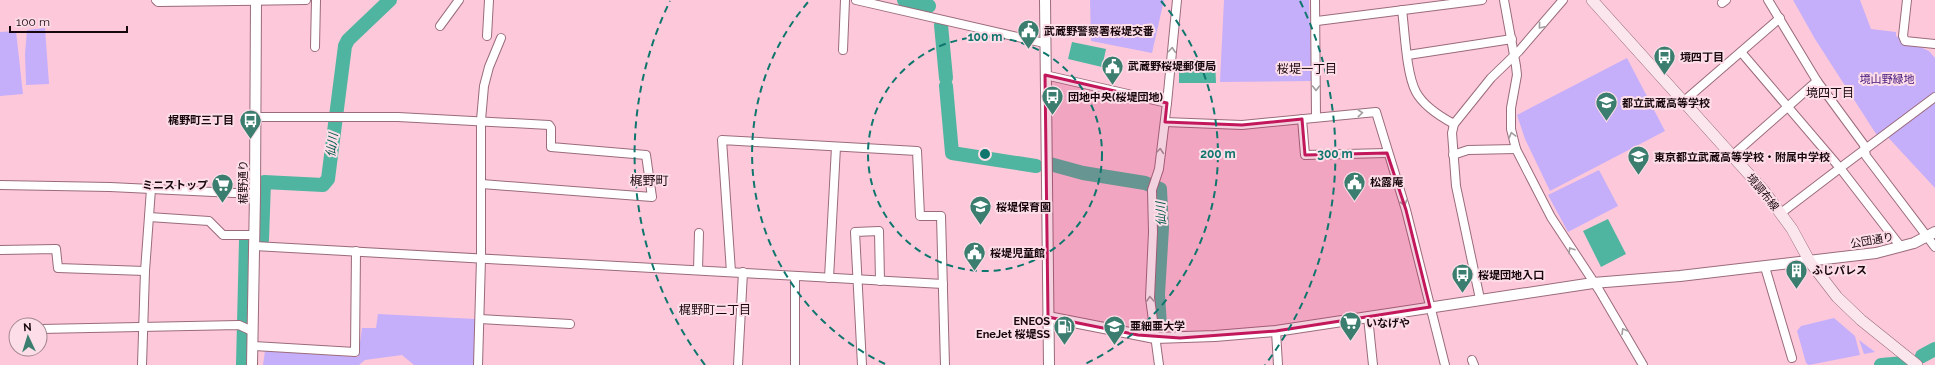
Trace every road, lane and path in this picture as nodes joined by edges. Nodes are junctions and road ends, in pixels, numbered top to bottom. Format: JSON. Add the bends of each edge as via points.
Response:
{"nodes":[{"id":1,"x":156,"y":0,"type":"edge"},
{"id":2,"x":256,"y":0,"type":"edge"},
{"id":3,"x":306,"y":0,"type":"edge"},
{"id":4,"x":316,"y":0,"type":"edge"},
{"id":5,"x":459,"y":0,"type":"edge"},
{"id":6,"x":489,"y":0,"type":"edge"},
{"id":7,"x":845,"y":0,"type":"edge"},
{"id":8,"x":856,"y":0,"type":"edge"},
{"id":9,"x":1045,"y":0,"type":"edge"},
{"id":10,"x":1176,"y":0,"type":"edge"},
{"id":11,"x":1315,"y":0,"type":"edge"},
{"id":12,"x":1482,"y":0,"type":"edge"},
{"id":13,"x":1504,"y":0,"type":"edge"},
{"id":14,"x":1563,"y":0,"type":"edge"},
{"id":15,"x":1592,"y":0,"type":"edge"},
{"id":16,"x":1768,"y":0,"type":"edge"},
{"id":17,"x":1907,"y":0,"type":"edge"},
{"id":18,"x":880,"y":2,"type":"edge"},
{"id":19,"x":1402,"y":10,"type":"junction"},
{"id":20,"x":1780,"y":18,"type":"junction"},
{"id":21,"x":1316,"y":21,"type":"junction"},
{"id":22,"x":440,"y":26,"type":"dead end"},
{"id":23,"x":487,"y":36,"type":"dead end"},
{"id":24,"x":501,"y":38,"type":"dead end"},
{"id":25,"x":1512,"y":39,"type":"junction"},
{"id":26,"x":1044,"y":42,"type":"junction"},
{"id":27,"x":1935,"y":44,"type":"edge"},
{"id":28,"x":315,"y":47,"type":"dead end"},
{"id":29,"x":844,"y":50,"type":"dead end"},
{"id":30,"x":1741,"y":52,"type":"junction"},
{"id":31,"x":1517,"y":54,"type":"junction"},
{"id":32,"x":1408,"y":55,"type":"junction"},
{"id":33,"x":1045,"y":75,"type":"junction"},
{"id":34,"x":1817,"y":81,"type":"junction"},
{"id":35,"x":1935,"y":97,"type":"edge"},
{"id":36,"x":1684,"y":101,"type":"junction"},
{"id":37,"x":1167,"y":103,"type":"junction"},
{"id":38,"x":1788,"y":107,"type":"junction"},
{"id":39,"x":255,"y":117,"type":"junction"},
{"id":40,"x":1316,"y":117,"type":"junction"},
{"id":41,"x":1302,"y":119,"type":"junction"},
{"id":42,"x":481,"y":120,"type":"junction"},
{"id":43,"x":1165,"y":122,"type":"junction"},
{"id":44,"x":1454,"y":124,"type":"junction"},
{"id":45,"x":836,"y":147,"type":"junction"},
{"id":46,"x":1516,"y":149,"type":"junction"},
{"id":47,"x":1865,"y":149,"type":"junction"},
{"id":48,"x":1387,"y":153,"type":"junction"},
{"id":49,"x":1453,"y":155,"type":"junction"},
{"id":50,"x":1733,"y":155,"type":"junction"},
{"id":51,"x":1840,"y":168,"type":"junction"},
{"id":52,"x":482,"y":184,"type":"junction"},
{"id":53,"x":0,"y":185,"type":"edge"},
{"id":54,"x":151,"y":189,"type":"junction"},
{"id":55,"x":255,"y":194,"type":"junction"},
{"id":56,"x":1781,"y":213,"type":"junction"},
{"id":57,"x":149,"y":217,"type":"junction"},
{"id":58,"x":700,"y":233,"type":"dead end"},
{"id":59,"x":254,"y":235,"type":"junction"},
{"id":60,"x":1932,"y":235,"type":"edge"},
{"id":61,"x":254,"y":246,"type":"junction"},
{"id":62,"x":1901,"y":247,"type":"junction"},
{"id":63,"x":1935,"y":247,"type":"edge"},
{"id":64,"x":0,"y":250,"type":"edge"},
{"id":65,"x":356,"y":251,"type":"junction"},
{"id":66,"x":481,"y":258,"type":"junction"},
{"id":67,"x":1810,"y":262,"type":"junction"},
{"id":68,"x":1765,"y":267,"type":"junction"},
{"id":69,"x":698,"y":270,"type":"junction"},
{"id":70,"x":145,"y":271,"type":"junction"},
{"id":71,"x":731,"y":272,"type":"junction"},
{"id":72,"x":743,"y":272,"type":"junction"},
{"id":73,"x":795,"y":276,"type":"junction"},
{"id":74,"x":829,"y":278,"type":"junction"},
{"id":75,"x":856,"y":279,"type":"junction"},
{"id":76,"x":880,"y":281,"type":"junction"},
{"id":77,"x":1593,"y":282,"type":"junction"},
{"id":78,"x":943,"y":284,"type":"junction"},
{"id":79,"x":1480,"y":299,"type":"junction"},
{"id":80,"x":1430,"y":307,"type":"junction"},
{"id":81,"x":1048,"y":317,"type":"junction"},
{"id":82,"x":1368,"y":317,"type":"junction"},
{"id":83,"x":480,"y":319,"type":"junction"},
{"id":84,"x":570,"y":324,"type":"dead end"},
{"id":85,"x":142,"y":327,"type":"junction"},
{"id":86,"x":48,"y":329,"type":"edge"},
{"id":87,"x":249,"y":330,"type":"junction"},
{"id":88,"x":1276,"y":331,"type":"junction"},
{"id":89,"x":1155,"y":338,"type":"junction"},
{"id":90,"x":252,"y":346,"type":"junction"},
{"id":91,"x":1792,"y":358,"type":"dead end"},
{"id":92,"x":142,"y":365,"type":"edge"},
{"id":93,"x":252,"y":365,"type":"edge"},
{"id":94,"x":478,"y":365,"type":"edge"},
{"id":95,"x":738,"y":365,"type":"edge"},
{"id":96,"x":795,"y":365,"type":"edge"},
{"id":97,"x":862,"y":365,"type":"edge"},
{"id":98,"x":945,"y":365,"type":"edge"},
{"id":99,"x":1049,"y":365,"type":"edge"},
{"id":100,"x":1159,"y":365,"type":"edge"},
{"id":101,"x":1278,"y":365,"type":"edge"},
{"id":102,"x":1373,"y":365,"type":"edge"},
{"id":103,"x":1445,"y":365,"type":"edge"},
{"id":104,"x":1644,"y":365,"type":"edge"},
{"id":105,"x":1917,"y":365,"type":"edge"}],
"edges":[{"from":1,"to":2,"type":"street"},
{"from":2,"to":3,"type":"street"},
{"from":2,"to":39,"type":"street","name":"梶野通り"},
{"from":4,"to":28,"type":"street"},
{"from":5,"to":22,"type":"street"},
{"from":6,"to":23,"type":"street"},
{"from":7,"to":29,"type":"street"},
{"from":8,"to":18,"type":"street"},
{"from":9,"to":26,"type":"street"},
{"from":37,"to":10,"type":"street","one_way":true},
{"from":11,"to":21,"type":"street"},
{"from":12,"to":19,"type":"street"},
{"from":13,"to":25,"type":"street"},
{"from":14,"to":31,"type":"street","one_way":true},
{"from":15,"to":36,"type":"main road","name":"境調布線"},
{"from":16,"to":20,"type":"street"},
{"from":17,"to":27,"type":"street","via":[[1903,36],[1905,41]]},
{"from":18,"to":26,"type":"street"},
{"from":19,"to":21,"type":"street"},
{"from":19,"to":32,"type":"street"},
{"from":20,"to":30,"type":"street"},
{"from":20,"to":34,"type":"street"},
{"from":21,"to":40,"type":"street","one_way":true},
{"from":24,"to":42,"type":"street","via":[[488,67]]},
{"from":25,"to":31,"type":"street"},
{"from":25,"to":32,"type":"street"},
{"from":26,"to":33,"type":"street"},
{"from":30,"to":36,"type":"street"},
{"from":30,"to":38,"type":"street"},
{"from":31,"to":44,"type":"street","via":[[1491,78]]},
{"from":46,"to":31,"type":"street","one_way":true,"via":[[1510,129]]},
{"from":32,"to":44,"type":"street","via":[[1417,93],[1442,118]]},
{"from":33,"to":37,"type":"street"},
{"from":33,"to":81,"type":"street"},
{"from":34,"to":38,"type":"street"},
{"from":34,"to":47,"type":"street"},
{"from":35,"to":47,"type":"street"},
{"from":36,"to":50,"type":"main road","name":"境調布線"},
{"from":37,"to":43,"type":"street"},
{"from":38,"to":50,"type":"street"},
{"from":38,"to":51,"type":"street"},
{"from":39,"to":42,"type":"street","via":[[336,116]]},
{"from":39,"to":55,"type":"street","name":"梶野通り"},
{"from":40,"to":41,"type":"street"},
{"from":40,"to":48,"type":"street","one_way":true,"via":[[1376,112]]},
{"from":41,"to":43,"type":"street","via":[[1242,125]]},
{"from":41,"to":48,"type":"street","via":[[1305,155]]},
{"from":42,"to":52,"type":"street"},
{"from":42,"to":52,"type":"street","via":[[549,125],[551,147],[646,155],[652,197]]},
{"from":89,"to":43,"type":"street","one_way":true,"via":[[1150,298],[1152,190],[1156,180]]},
{"from":44,"to":49,"type":"street"},
{"from":45,"to":71,"type":"street","via":[[722,140]]},
{"from":45,"to":74,"type":"street"},
{"from":45,"to":78,"type":"street","via":[[918,151],[920,216],[941,216]]},
{"from":46,"to":49,"type":"street","via":[[1468,150]]},
{"from":77,"to":46,"type":"street","one_way":true,"via":[[1547,211]]},
{"from":47,"to":51,"type":"street"},
{"from":47,"to":60,"type":"street","via":[[1866,156]]},
{"from":48,"to":80,"type":"street","one_way":true,"via":[[1406,210]]},
{"from":49,"to":79,"type":"street","via":[[1456,186]]},
{"from":50,"to":56,"type":"main road","name":"境調布線"},
{"from":51,"to":56,"type":"street"},
{"from":51,"to":62,"type":"street"},
{"from":52,"to":66,"type":"street"},
{"from":53,"to":54,"type":"street"},
{"from":54,"to":55,"type":"street"},
{"from":54,"to":57,"type":"street"},
{"from":55,"to":59,"type":"street","name":"梶野通り"},
{"from":56,"to":67,"type":"main road","name":"境調布線"},
{"from":57,"to":59,"type":"street","via":[[209,221],[223,235]]},
{"from":57,"to":70,"type":"street"},
{"from":58,"to":69,"type":"street"},
{"from":59,"to":61,"type":"street","name":"梶野通り"},
{"from":60,"to":62,"type":"street","name":"公団通り"},
{"from":60,"to":63,"type":"street"},
{"from":61,"to":65,"type":"street"},
{"from":61,"to":87,"type":"street","name":"梶野通り"},
{"from":62,"to":67,"type":"street","name":"公団通り"},
{"from":64,"to":70,"type":"street","via":[[56,249],[58,268]]},
{"from":65,"to":66,"type":"street"},
{"from":65,"to":90,"type":"street","via":[[354,352]]},
{"from":66,"to":69,"type":"street"},
{"from":66,"to":83,"type":"street"},
{"from":67,"to":68,"type":"street","name":"公団通り"},
{"from":67,"to":105,"type":"main road","name":"境調布線","via":[[1847,308]]},
{"from":68,"to":77,"type":"street","name":"公団通り"},
{"from":68,"to":91,"type":"street"},
{"from":69,"to":71,"type":"street"},
{"from":70,"to":85,"type":"street"},
{"from":71,"to":72,"type":"street"},
{"from":72,"to":73,"type":"street"},
{"from":72,"to":95,"type":"street"},
{"from":73,"to":74,"type":"street"},
{"from":73,"to":96,"type":"street"},
{"from":74,"to":75,"type":"street"},
{"from":75,"to":76,"type":"street"},
{"from":75,"to":76,"type":"street","via":[[855,232],[879,231]]},
{"from":75,"to":97,"type":"street"},
{"from":76,"to":78,"type":"street"},
{"from":77,"to":79,"type":"street","name":"公団通り"},
{"from":104,"to":77,"type":"street","one_way":true},
{"from":78,"to":98,"type":"street"},
{"from":79,"to":80,"type":"street","name":"公団通り"},
{"from":80,"to":82,"type":"street","name":"公団通り"},
{"from":80,"to":103,"type":"street"},
{"from":81,"to":89,"type":"street","name":"公団通り"},
{"from":81,"to":99,"type":"street"},
{"from":82,"to":88,"type":"street","name":"公団通り"},
{"from":82,"to":102,"type":"street"},
{"from":83,"to":84,"type":"street"},
{"from":83,"to":94,"type":"street"},
{"from":85,"to":86,"type":"street"},
{"from":85,"to":87,"type":"street","via":[[239,325]]},
{"from":85,"to":92,"type":"street"},
{"from":87,"to":90,"type":"street","name":"梶野通り"},
{"from":88,"to":89,"type":"street","name":"公団通り"},
{"from":88,"to":101,"type":"street"},
{"from":89,"to":100,"type":"street"},
{"from":90,"to":93,"type":"street","name":"梶野通り"}]}
